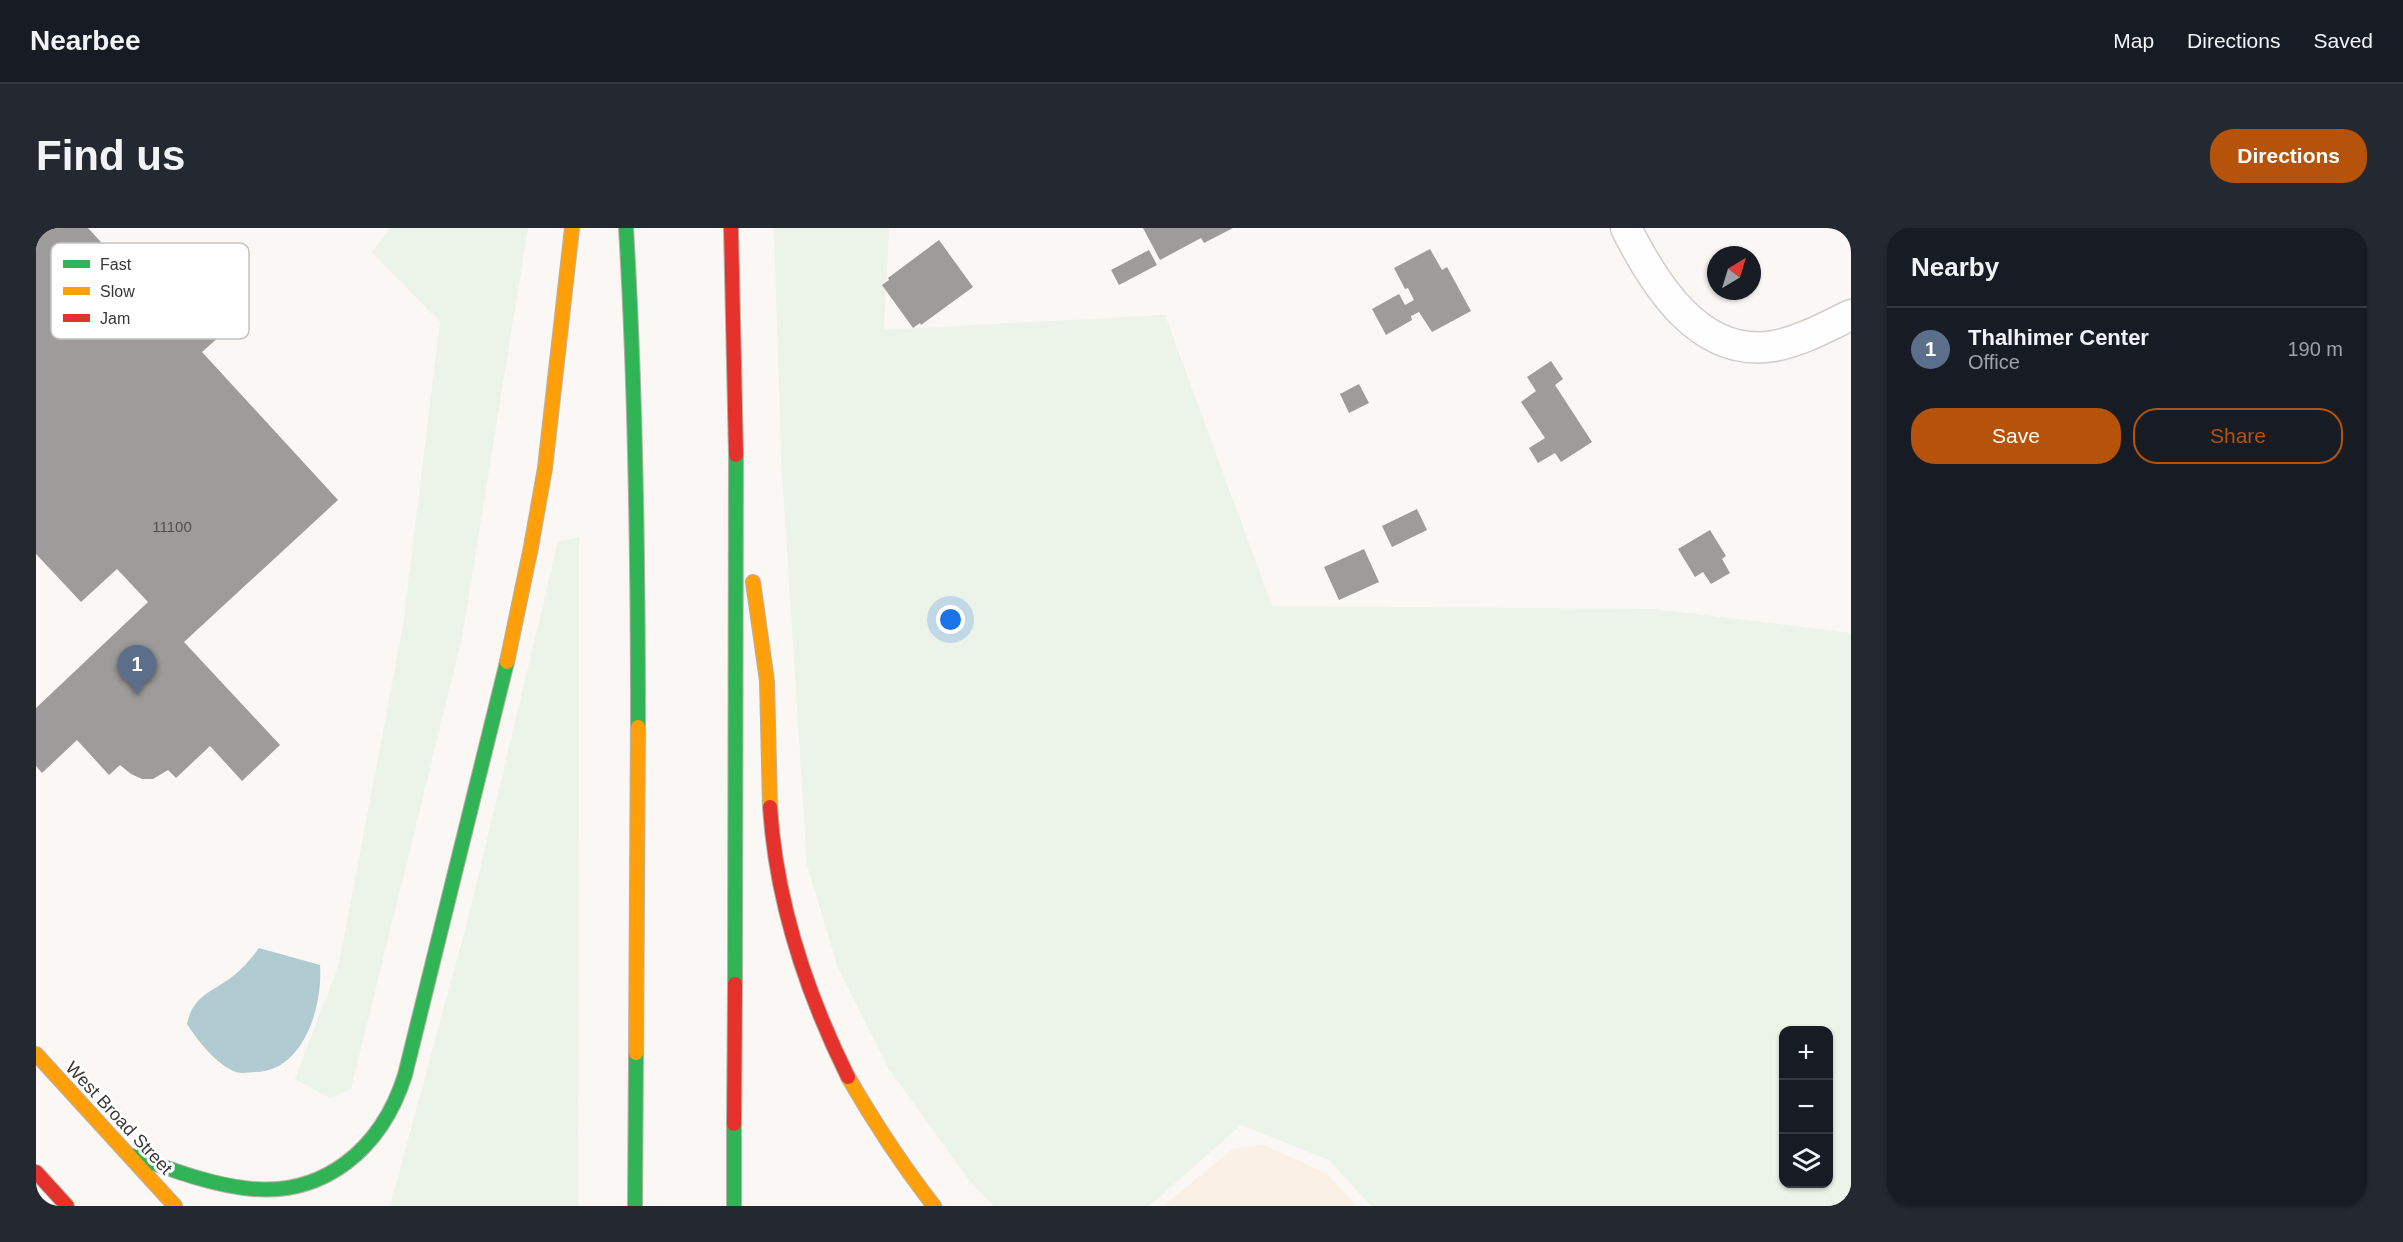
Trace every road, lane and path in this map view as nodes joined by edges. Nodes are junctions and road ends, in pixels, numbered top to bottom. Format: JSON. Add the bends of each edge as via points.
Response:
{"nodes":[{"id":1,"x":572,"y":228,"type":"edge"},
{"id":2,"x":626,"y":228,"type":"edge"},
{"id":3,"x":731,"y":228,"type":"edge"},
{"id":4,"x":1626,"y":228,"type":"edge"},
{"id":5,"x":1851,"y":315,"type":"edge"},
{"id":6,"x":737,"y":476,"type":"junction"},
{"id":7,"x":36,"y":1054,"type":"edge"},
{"id":8,"x":129,"y":1155,"type":"junction"},
{"id":9,"x":36,"y":1172,"type":"edge"},
{"id":10,"x":68,"y":1206,"type":"edge"},
{"id":11,"x":175,"y":1206,"type":"edge"},
{"id":12,"x":635,"y":1206,"type":"edge"},
{"id":13,"x":734,"y":1206,"type":"edge"},
{"id":14,"x":934,"y":1206,"type":"edge"}],
"edges":[{"from":1,"to":8,"type":"main road","via":[[550,430],[531,546],[496,707],[405,1075],[392,1110],[358,1153],[322,1177],[301,1185],[245,1188]]},
{"from":2,"to":12,"type":"main road","via":[[638,639]]},
{"from":3,"to":6,"type":"main road"},
{"from":4,"to":5,"type":"street","via":[[1647,267],[1680,311],[1699,328],[1722,340],[1755,347],[1774,346],[1812,334]]},
{"from":6,"to":13,"type":"main road"},
{"from":6,"to":14,"type":"main road","via":[[767,682],[772,829],[794,935],[824,1027],[847,1073],[876,1125]]},
{"from":7,"to":8,"type":"main road","name":"West Broad Street"},
{"from":8,"to":11,"type":"main road","name":"West Broad Street"},
{"from":9,"to":10,"type":"main road"}]}
